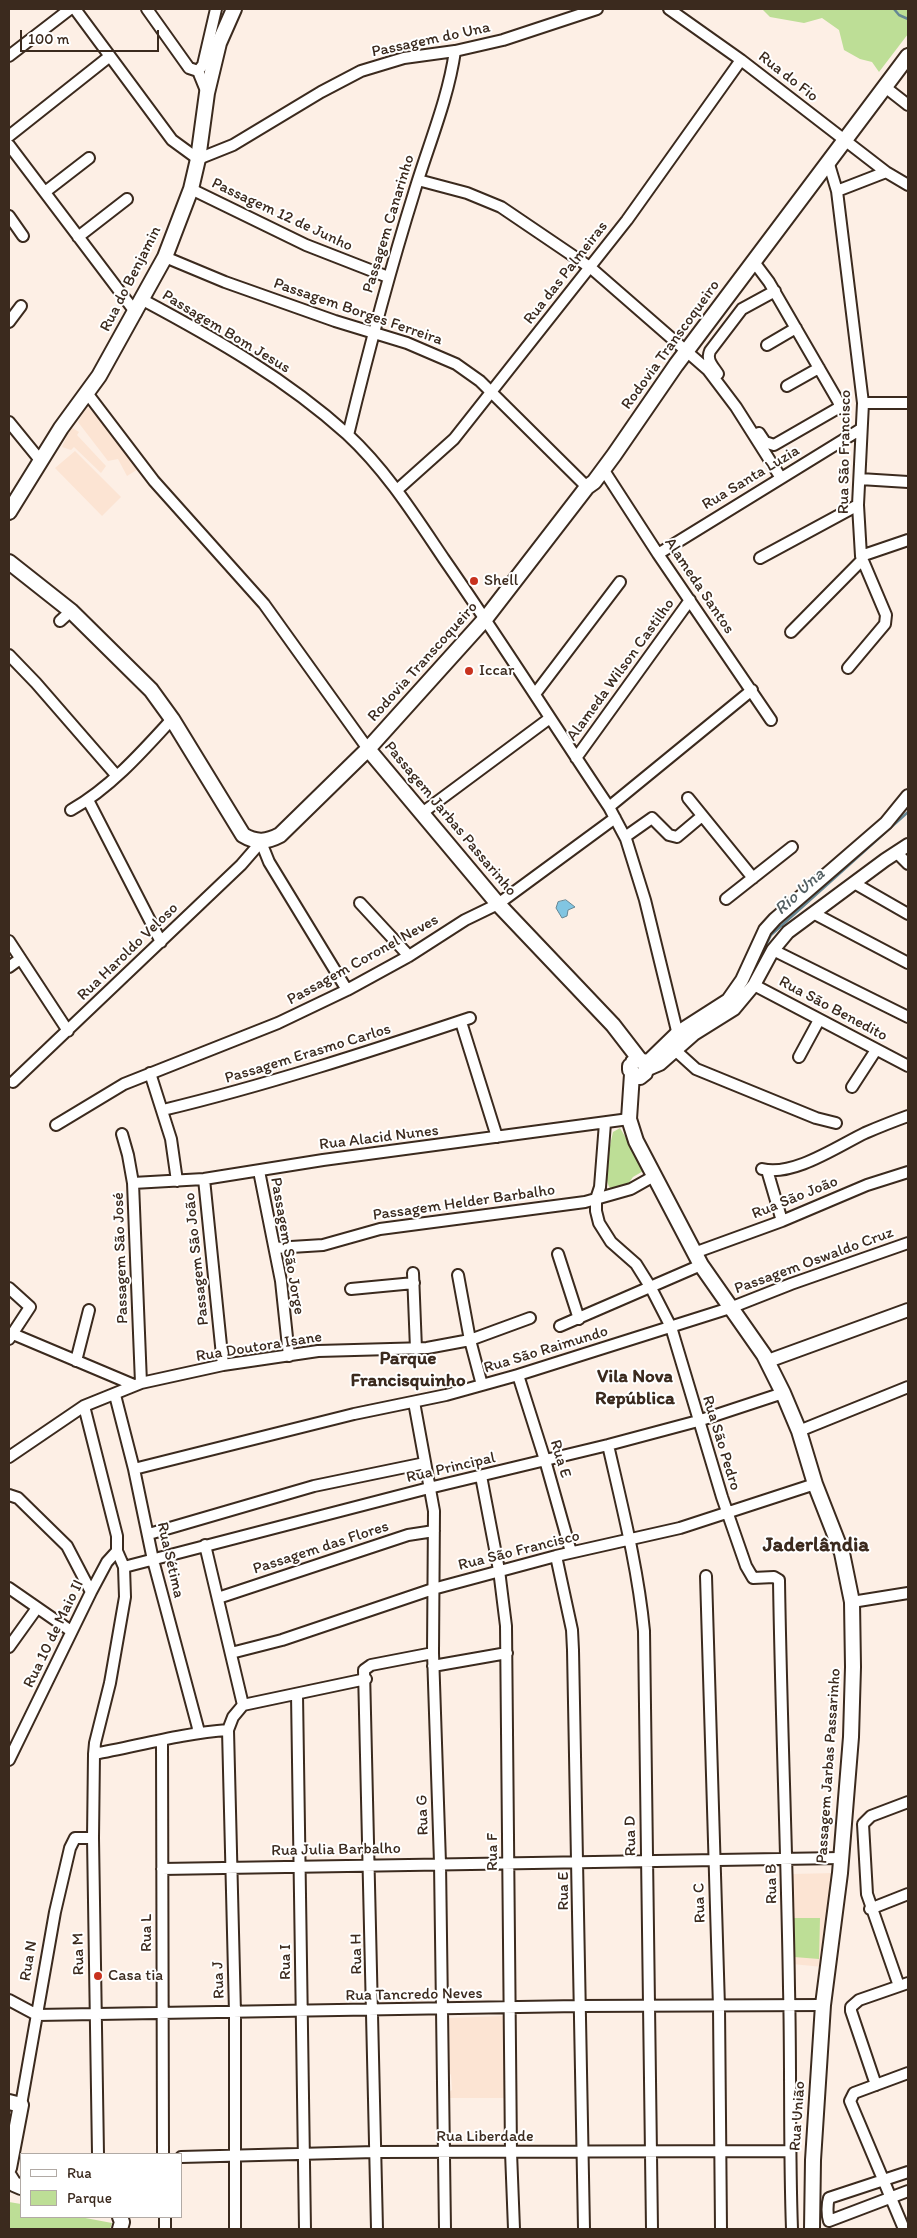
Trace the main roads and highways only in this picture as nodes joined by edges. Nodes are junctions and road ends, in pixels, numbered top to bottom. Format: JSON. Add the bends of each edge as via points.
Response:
{"nodes":[{"id":1,"x":234,"y":9,"type":"edge"},
{"id":2,"x":908,"y":56,"type":"edge"},
{"id":3,"x":9,"y":512,"type":"edge"},
{"id":4,"x":9,"y":562,"type":"edge"},
{"id":5,"x":368,"y":749,"type":"junction"},
{"id":6,"x":823,"y":2005,"type":"joint"},
{"id":7,"x":15,"y":2103,"type":"edge"},
{"id":8,"x":9,"y":2168,"type":"edge"},
{"id":9,"x":9,"y":2176,"type":"edge"},
{"id":10,"x":20,"y":2187,"type":"edge"},
{"id":11,"x":812,"y":2229,"type":"edge"}],
"edges":[{"from":1,"to":3,"type":"main road","name":"Rua do Benjamin","via":[[219,43],[207,93],[191,189],[165,257],[99,376],[40,460]]},
{"from":2,"to":5,"type":"main road","name":"Rodovia Transcoqueiro","via":[[687,351],[594,482],[486,618]]},
{"from":4,"to":5,"type":"main road","name":"Rodovia Transcoqueiro","via":[[71,611],[151,690],[238,829],[250,840],[271,840],[291,826]]},
{"from":5,"to":6,"type":"main road","name":"Passagem Jarbas Passarinho","via":[[498,904],[630,1046],[639,1068],[629,1119],[636,1141],[701,1265],[768,1361],[798,1431],[842,1553],[852,1602],[851,1737],[841,1858]]},
{"from":6,"to":11,"type":"main road","name":"Rua União"},
{"from":7,"to":8,"type":"main road","name":"Rua N"},
{"from":9,"to":10,"type":"main road"}]}
